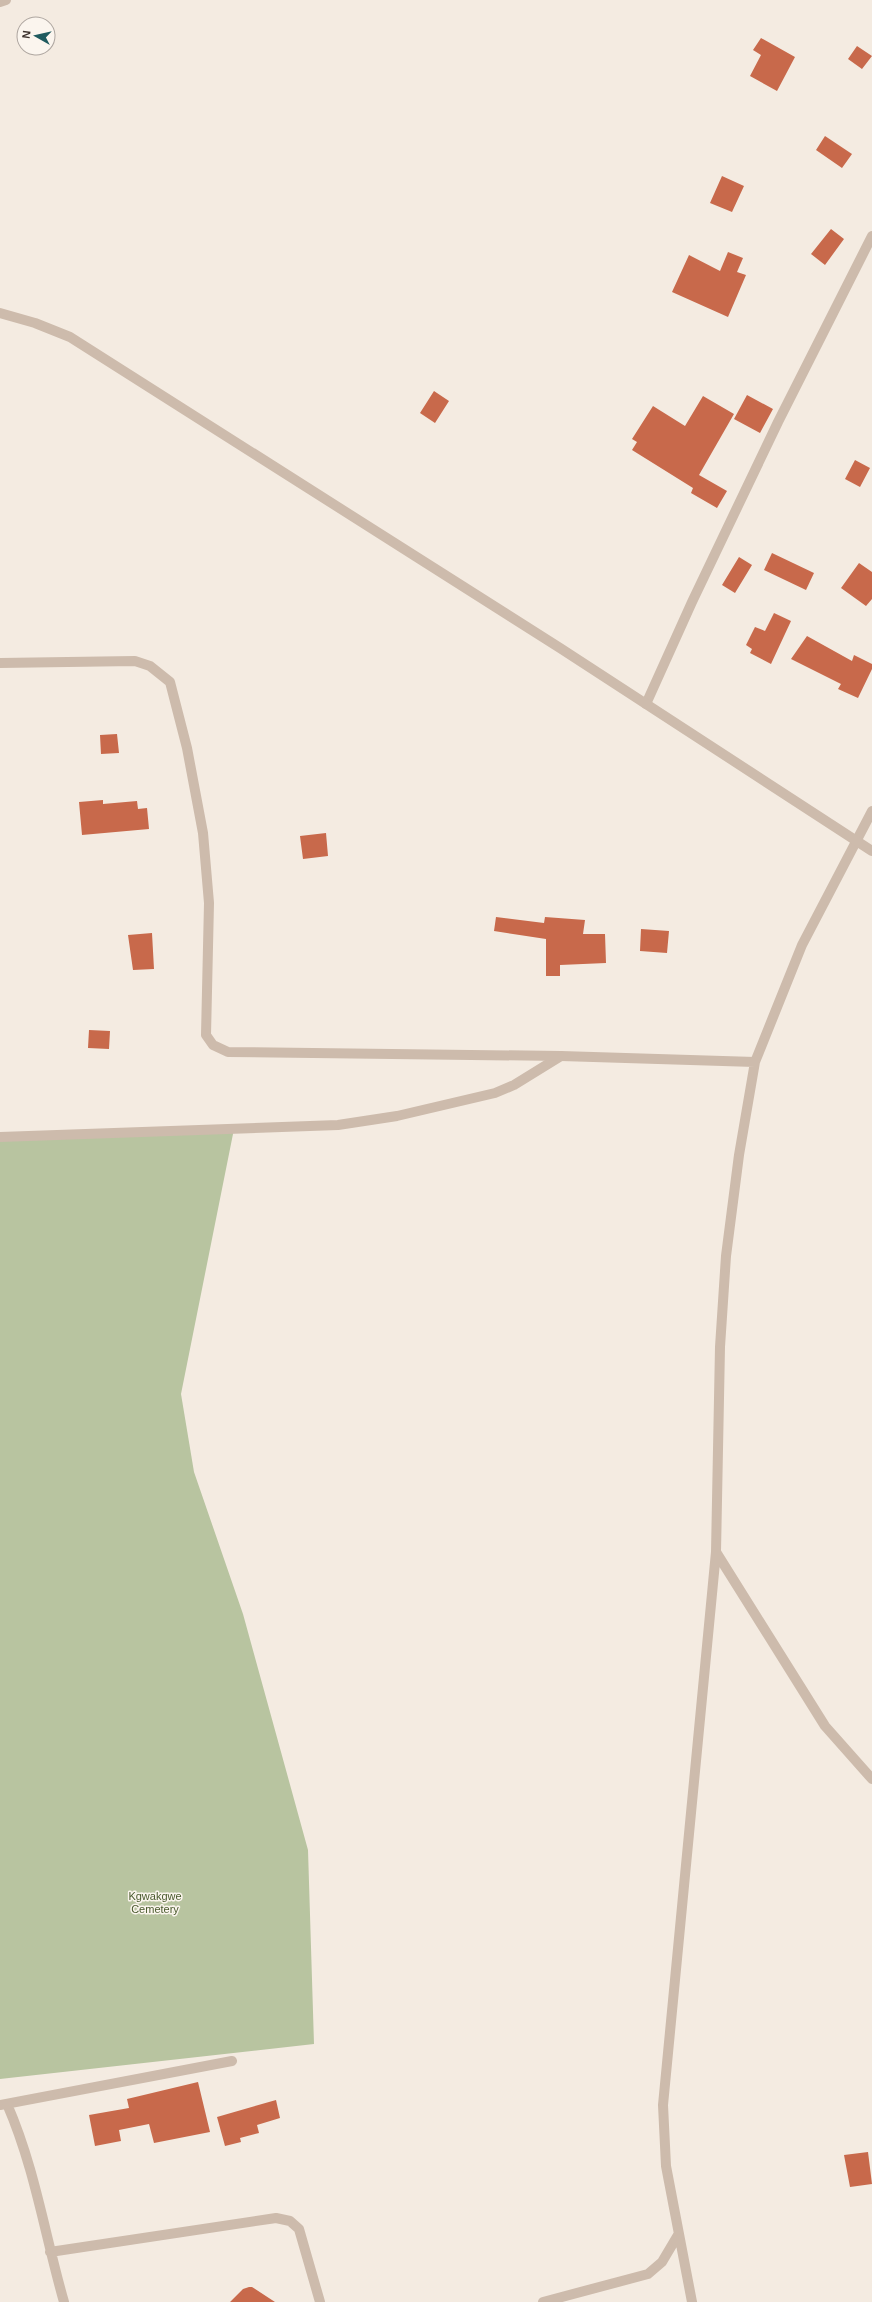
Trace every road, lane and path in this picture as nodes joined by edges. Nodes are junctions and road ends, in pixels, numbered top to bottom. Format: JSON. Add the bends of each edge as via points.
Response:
{"nodes":[{"id":1,"x":6,"y":0,"type":"edge"},
{"id":2,"x":0,"y":2,"type":"edge"},
{"id":3,"x":872,"y":236,"type":"edge"},
{"id":4,"x":0,"y":314,"type":"edge"},
{"id":5,"x":0,"y":663,"type":"edge"},
{"id":6,"x":646,"y":704,"type":"junction"},
{"id":7,"x":872,"y":811,"type":"edge"},
{"id":8,"x":856,"y":842,"type":"junction"},
{"id":9,"x":872,"y":851,"type":"edge"},
{"id":10,"x":561,"y":1056,"type":"junction"},
{"id":11,"x":756,"y":1062,"type":"junction"},
{"id":12,"x":0,"y":1137,"type":"edge"},
{"id":13,"x":716,"y":1552,"type":"junction"},
{"id":14,"x":872,"y":1779,"type":"edge"},
{"id":15,"x":232,"y":2061,"type":"dead end"},
{"id":16,"x":3,"y":2105,"type":"edge"},
{"id":17,"x":678,"y":2235,"type":"junction"},
{"id":18,"x":50,"y":2252,"type":"junction"},
{"id":19,"x":64,"y":2302,"type":"edge"},
{"id":20,"x":320,"y":2302,"type":"edge"},
{"id":21,"x":543,"y":2302,"type":"edge"},
{"id":22,"x":692,"y":2302,"type":"edge"}],
"edges":[{"from":1,"to":2,"type":"street"},
{"from":3,"to":6,"type":"street","via":[[778,422]]},
{"from":4,"to":6,"type":"street","via":[[35,323],[70,337]]},
{"from":5,"to":10,"type":"street","via":[[135,661],[150,666],[170,682],[187,748],[202,833],[209,903],[205,1020],[206,1035],[213,1045],[228,1052]]},
{"from":6,"to":8,"type":"street"},
{"from":7,"to":8,"type":"street"},
{"from":8,"to":9,"type":"street"},
{"from":8,"to":11,"type":"street","via":[[802,945]]},
{"from":10,"to":11,"type":"street"},
{"from":10,"to":12,"type":"street","via":[[514,1085],[494,1093],[397,1116],[338,1125]]},
{"from":11,"to":13,"type":"street","via":[[739,1155],[726,1256],[720,1347]]},
{"from":13,"to":14,"type":"street","via":[[825,1726]]},
{"from":13,"to":17,"type":"street","via":[[663,2105],[666,2166]]},
{"from":15,"to":16,"type":"street"},
{"from":16,"to":18,"type":"street","via":[[29,2161]]},
{"from":17,"to":21,"type":"street","via":[[662,2262],[648,2274]]},
{"from":17,"to":22,"type":"street"},
{"from":18,"to":19,"type":"street"},
{"from":18,"to":20,"type":"street","via":[[276,2218],[290,2221],[299,2229]]}]}
